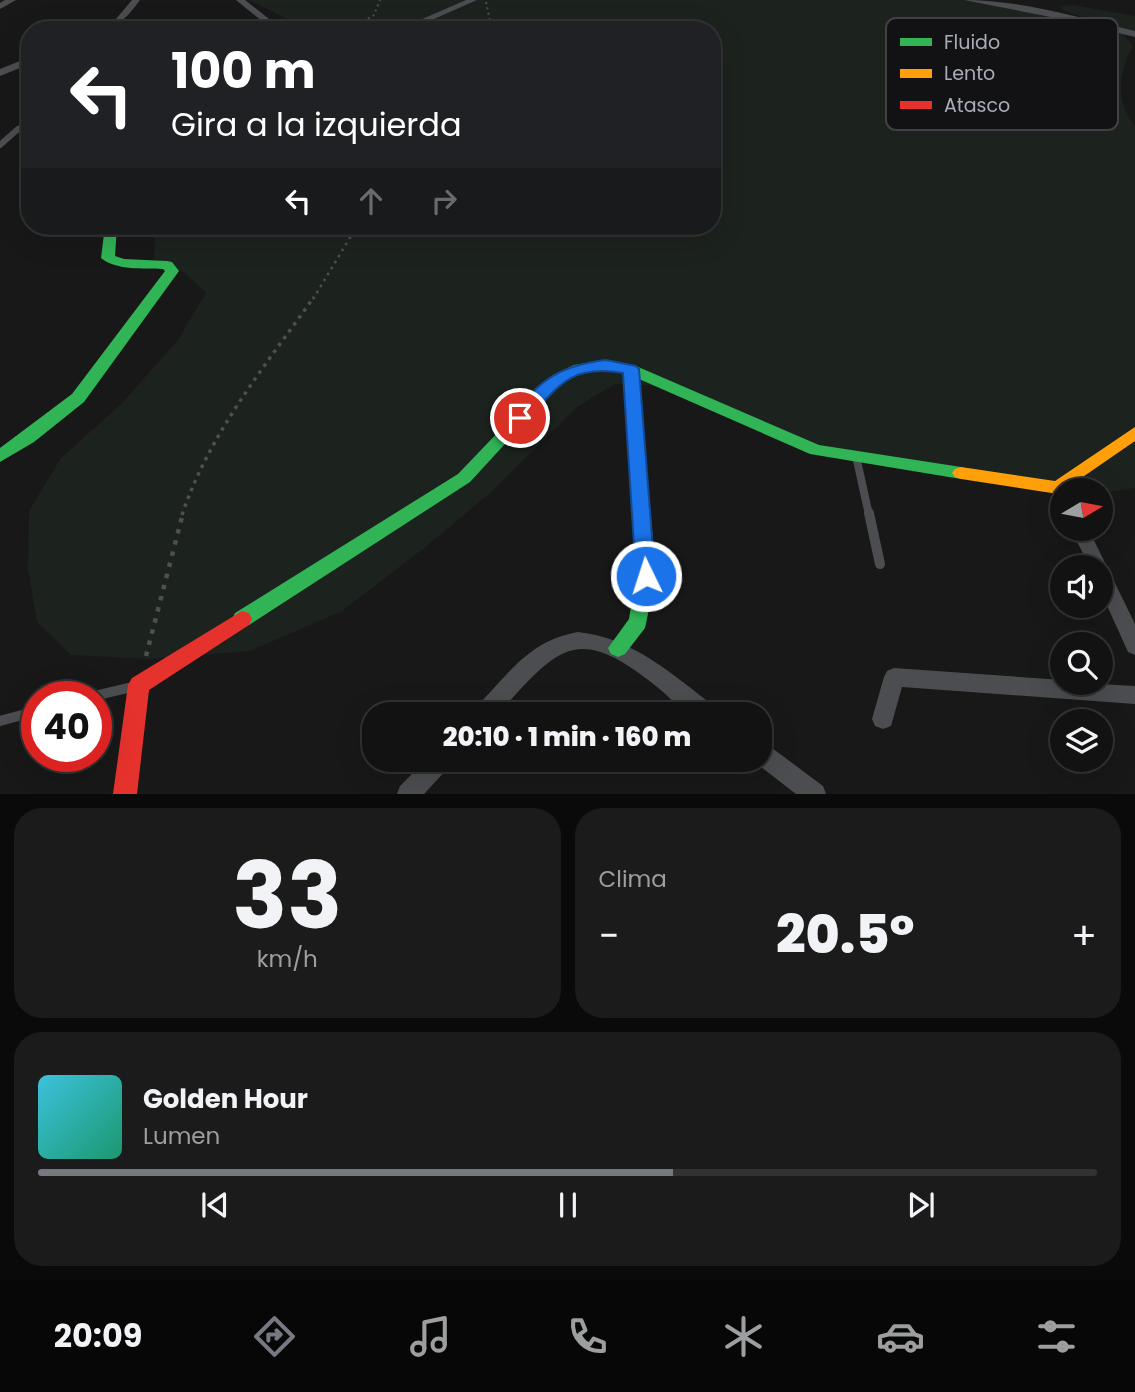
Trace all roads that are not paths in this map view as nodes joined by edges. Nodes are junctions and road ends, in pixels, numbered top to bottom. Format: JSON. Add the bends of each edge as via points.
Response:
{"nodes":[{"id":1,"x":12,"y":0,"type":"edge"},
{"id":2,"x":136,"y":0,"type":"edge"},
{"id":3,"x":240,"y":0,"type":"edge"},
{"id":4,"x":473,"y":0,"type":"edge"},
{"id":5,"x":968,"y":0,"type":"edge"},
{"id":6,"x":0,"y":6,"type":"edge"},
{"id":7,"x":1069,"y":18,"type":"edge"},
{"id":8,"x":119,"y":21,"type":"edge"},
{"id":9,"x":267,"y":21,"type":"edge"},
{"id":10,"x":423,"y":21,"type":"edge"},
{"id":11,"x":21,"y":64,"type":"edge"},
{"id":12,"x":0,"y":73,"type":"edge"},
{"id":13,"x":21,"y":126,"type":"edge"},
{"id":14,"x":0,"y":145,"type":"edge"},
{"id":15,"x":110,"y":235,"type":"edge"},
{"id":16,"x":631,"y":369,"type":"junction"},
{"id":17,"x":1135,"y":433,"type":"edge"},
{"id":18,"x":0,"y":456,"type":"edge"},
{"id":19,"x":856,"y":456,"type":"junction"},
{"id":20,"x":1078,"y":478,"type":"edge"},
{"id":21,"x":1050,"y":490,"type":"edge"},
{"id":22,"x":880,"y":564,"type":"dead end"},
{"id":23,"x":1113,"y":598,"type":"edge"},
{"id":24,"x":1135,"y":646,"type":"edge"},
{"id":25,"x":618,"y":648,"type":"junction"},
{"id":26,"x":139,"y":685,"type":"junction"},
{"id":27,"x":112,"y":692,"type":"edge"},
{"id":28,"x":1135,"y":695,"type":"edge"},
{"id":29,"x":496,"y":702,"type":"edge"},
{"id":30,"x":691,"y":702,"type":"edge"},
{"id":31,"x":21,"y":715,"type":"edge"},
{"id":32,"x":883,"y":719,"type":"dead end"},
{"id":33,"x":0,"y":721,"type":"edge"},
{"id":34,"x":772,"y":761,"type":"edge"},
{"id":35,"x":429,"y":772,"type":"edge"},
{"id":36,"x":125,"y":793,"type":"edge"},
{"id":37,"x":408,"y":793,"type":"edge"},
{"id":38,"x":815,"y":793,"type":"edge"}],
"edges":[{"from":1,"to":6,"type":"street"},
{"from":2,"to":8,"type":"street"},
{"from":3,"to":9,"type":"street"},
{"from":4,"to":10,"type":"street"},
{"from":5,"to":7,"type":"street"},
{"from":11,"to":12,"type":"street"},
{"from":13,"to":14,"type":"lane"},
{"from":15,"to":18,"type":"street","via":[[108,258],[167,265],[172,271],[78,398]]},
{"from":16,"to":19,"type":"street","via":[[816,450]]},
{"from":16,"to":25,"type":"street","via":[[646,576],[638,622]]},
{"from":16,"to":26,"type":"street","via":[[606,365],[579,368],[558,378],[464,478]]},
{"from":17,"to":20,"type":"street"},
{"from":19,"to":21,"type":"street"},
{"from":19,"to":22,"type":"lane"},
{"from":23,"to":24,"type":"street"},
{"from":25,"to":29,"type":"street","via":[[585,639],[557,644]]},
{"from":25,"to":30,"type":"street"},
{"from":26,"to":27,"type":"lane"},
{"from":26,"to":36,"type":"street"},
{"from":28,"to":32,"type":"street","via":[[894,677]]},
{"from":31,"to":33,"type":"lane"},
{"from":34,"to":38,"type":"street"},
{"from":35,"to":37,"type":"street"}]}
